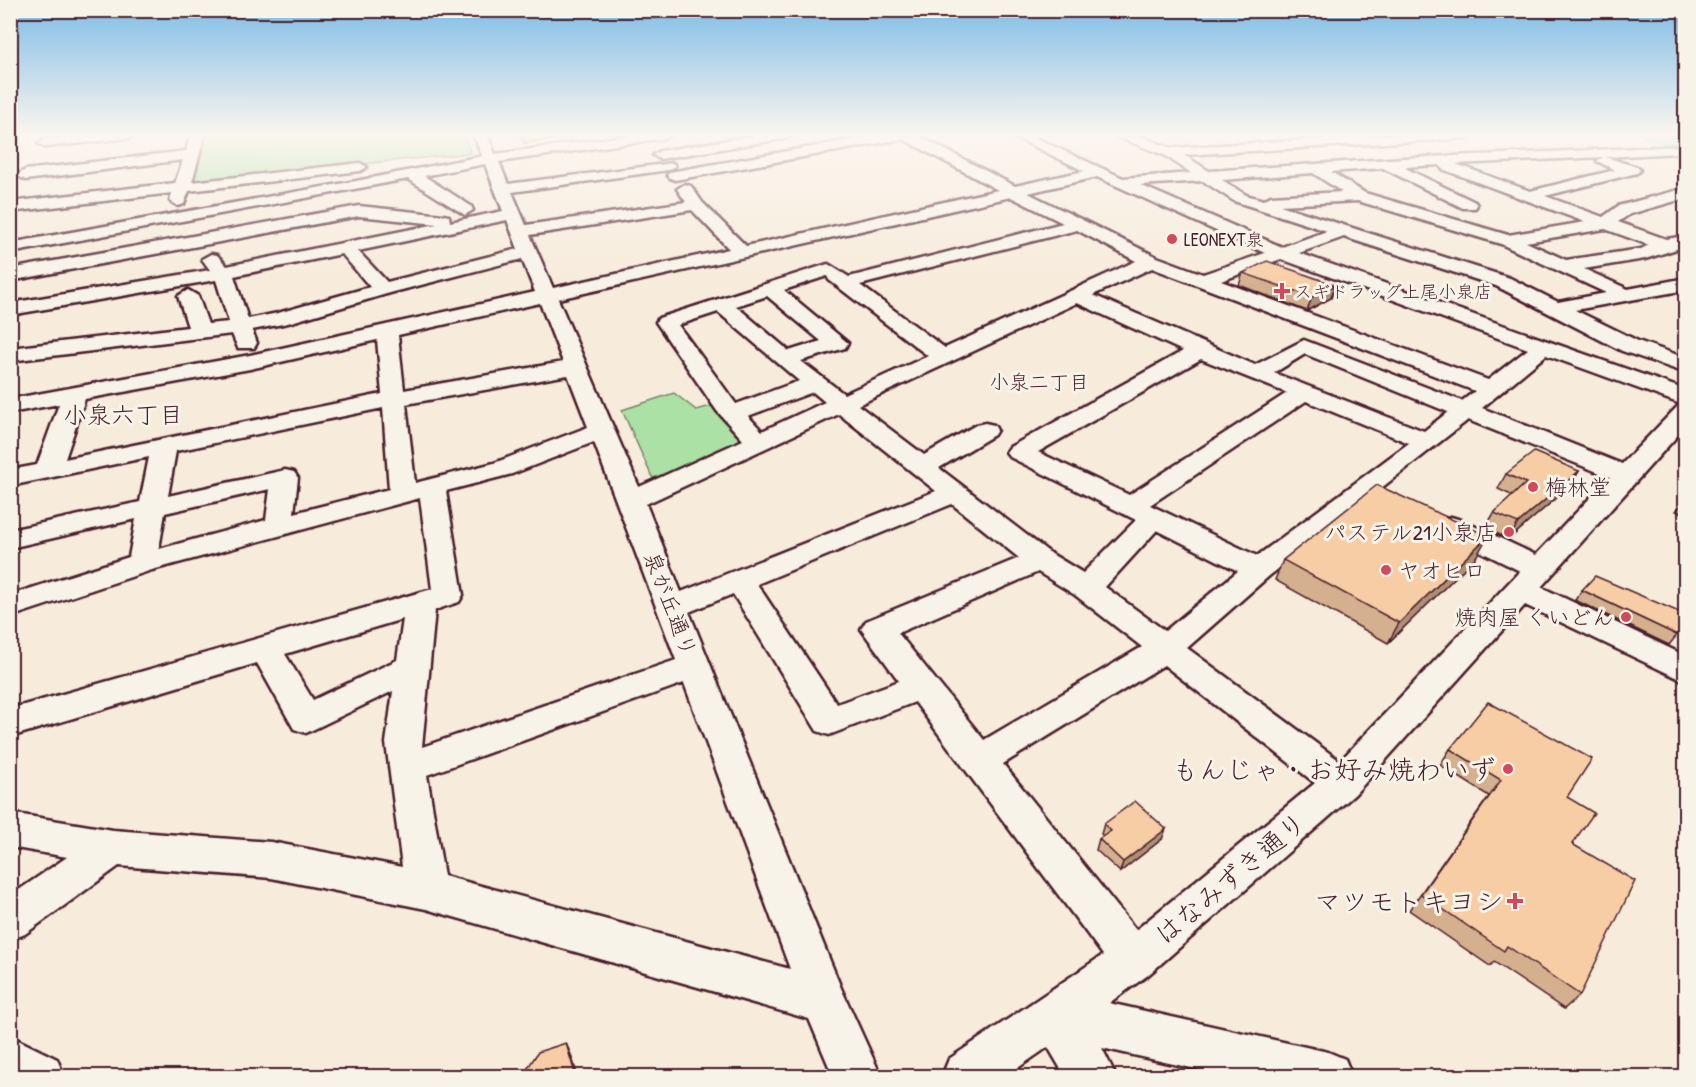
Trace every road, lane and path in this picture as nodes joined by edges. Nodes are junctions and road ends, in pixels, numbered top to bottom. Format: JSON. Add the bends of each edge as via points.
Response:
{"nodes":[{"id":1,"x":194,"y":185,"type":"edge"},
{"id":2,"x":288,"y":185,"type":"edge"},
{"id":3,"x":307,"y":185,"type":"edge"},
{"id":4,"x":358,"y":185,"type":"edge"},
{"id":5,"x":427,"y":185,"type":"edge"},
{"id":6,"x":501,"y":185,"type":"edge"},
{"id":7,"x":532,"y":185,"type":"edge"},
{"id":8,"x":682,"y":185,"type":"edge"},
{"id":9,"x":1000,"y":185,"type":"edge"},
{"id":10,"x":1041,"y":185,"type":"edge"},
{"id":11,"x":1128,"y":185,"type":"edge"},
{"id":12,"x":1219,"y":185,"type":"edge"},
{"id":13,"x":1341,"y":185,"type":"edge"},
{"id":14,"x":1428,"y":185,"type":"edge"},
{"id":15,"x":1497,"y":185,"type":"edge"},
{"id":16,"x":1573,"y":185,"type":"edge"},
{"id":17,"x":182,"y":186,"type":"junction"},
{"id":18,"x":503,"y":189,"type":"junction"},
{"id":19,"x":230,"y":190,"type":"dead end"},
{"id":20,"x":330,"y":190,"type":"junction"},
{"id":21,"x":1012,"y":191,"type":"junction"},
{"id":22,"x":1686,"y":193,"type":"edge"},
{"id":23,"x":305,"y":194,"type":"junction"},
{"id":24,"x":1359,"y":196,"type":"junction"},
{"id":25,"x":1527,"y":196,"type":"junction"},
{"id":26,"x":1256,"y":202,"type":"junction"},
{"id":27,"x":41,"y":204,"type":"junction"},
{"id":28,"x":696,"y":205,"type":"junction"},
{"id":29,"x":1469,"y":205,"type":"dead end"},
{"id":30,"x":10,"y":207,"type":"edge"},
{"id":31,"x":359,"y":211,"type":"junction"},
{"id":32,"x":174,"y":219,"type":"junction"},
{"id":33,"x":433,"y":219,"type":"junction"},
{"id":34,"x":471,"y":223,"type":"junction"},
{"id":35,"x":29,"y":224,"type":"dead end"},
{"id":36,"x":1604,"y":224,"type":"junction"},
{"id":37,"x":1078,"y":225,"type":"junction"},
{"id":38,"x":1345,"y":231,"type":"junction"},
{"id":39,"x":521,"y":232,"type":"junction"},
{"id":40,"x":1507,"y":240,"type":"junction"},
{"id":41,"x":791,"y":241,"type":"junction"},
{"id":42,"x":1686,"y":242,"type":"edge"},
{"id":43,"x":195,"y":243,"type":"junction"},
{"id":44,"x":1665,"y":245,"type":"junction"},
{"id":45,"x":10,"y":248,"type":"edge"},
{"id":46,"x":346,"y":248,"type":"junction"},
{"id":47,"x":742,"y":252,"type":"junction"},
{"id":48,"x":1281,"y":253,"type":"junction"},
{"id":49,"x":1151,"y":261,"type":"junction"},
{"id":50,"x":1566,"y":266,"type":"junction"},
{"id":51,"x":828,"y":270,"type":"junction"},
{"id":52,"x":223,"y":273,"type":"junction"},
{"id":53,"x":10,"y":275,"type":"edge"},
{"id":54,"x":1205,"y":280,"type":"junction"},
{"id":55,"x":846,"y":283,"type":"junction"},
{"id":56,"x":1686,"y":285,"type":"edge"},
{"id":57,"x":383,"y":289,"type":"junction"},
{"id":58,"x":770,"y":289,"type":"junction"},
{"id":59,"x":1624,"y":294,"type":"junction"},
{"id":60,"x":1076,"y":295,"type":"junction"},
{"id":61,"x":547,"y":296,"type":"junction"},
{"id":62,"x":188,"y":297,"type":"dead end"},
{"id":63,"x":721,"y":304,"type":"junction"},
{"id":64,"x":1556,"y":308,"type":"junction"},
{"id":65,"x":10,"y":309,"type":"edge"},
{"id":66,"x":243,"y":326,"type":"junction"},
{"id":67,"x":199,"y":332,"type":"junction"},
{"id":68,"x":387,"y":332,"type":"junction"},
{"id":69,"x":1543,"y":347,"type":"junction"},
{"id":70,"x":1200,"y":351,"type":"junction"},
{"id":71,"x":10,"y":355,"type":"edge"},
{"id":72,"x":942,"y":356,"type":"junction"},
{"id":73,"x":785,"y":359,"type":"junction"},
{"id":74,"x":250,"y":362,"type":"junction"},
{"id":75,"x":1686,"y":366,"type":"edge"},
{"id":76,"x":575,"y":367,"type":"junction"},
{"id":77,"x":1256,"y":374,"type":"junction"},
{"id":78,"x":816,"y":382,"type":"junction"},
{"id":79,"x":1490,"y":388,"type":"junction"},
{"id":80,"x":1303,"y":393,"type":"junction"},
{"id":81,"x":74,"y":396,"type":"junction"},
{"id":82,"x":1686,"y":398,"type":"edge"},
{"id":83,"x":393,"y":399,"type":"junction"},
{"id":84,"x":841,"y":402,"type":"junction"},
{"id":85,"x":10,"y":406,"type":"edge"},
{"id":86,"x":1465,"y":409,"type":"junction"},
{"id":87,"x":1686,"y":411,"type":"edge"},
{"id":88,"x":732,"y":414,"type":"junction"},
{"id":89,"x":985,"y":430,"type":"dead end"},
{"id":90,"x":600,"y":432,"type":"junction"},
{"id":91,"x":1427,"y":441,"type":"junction"},
{"id":92,"x":758,"y":442,"type":"junction"},
{"id":93,"x":164,"y":446,"type":"junction"},
{"id":94,"x":922,"y":466,"type":"junction"},
{"id":95,"x":48,"y":470,"type":"junction"},
{"id":96,"x":1627,"y":475,"type":"junction"},
{"id":97,"x":10,"y":478,"type":"edge"},
{"id":98,"x":1367,"y":487,"type":"junction"},
{"id":99,"x":432,"y":489,"type":"junction"},
{"id":100,"x":956,"y":493,"type":"junction"},
{"id":101,"x":403,"y":495,"type":"junction"},
{"id":102,"x":631,"y":501,"type":"junction"},
{"id":103,"x":1398,"y":501,"type":"edge"},
{"id":104,"x":151,"y":508,"type":"junction"},
{"id":105,"x":1142,"y":512,"type":"junction"},
{"id":106,"x":1428,"y":516,"type":"edge"},
{"id":107,"x":279,"y":525,"type":"junction"},
{"id":108,"x":10,"y":539,"type":"edge"},
{"id":109,"x":1040,"y":560,"type":"junction"},
{"id":110,"x":142,"y":563,"type":"junction"},
{"id":111,"x":1259,"y":569,"type":"junction"},
{"id":112,"x":1530,"y":579,"type":"junction"},
{"id":113,"x":740,"y":580,"type":"junction"},
{"id":114,"x":1086,"y":588,"type":"junction"},
{"id":115,"x":420,"y":604,"type":"junction"},
{"id":116,"x":10,"y":606,"type":"edge"},
{"id":117,"x":672,"y":607,"type":"junction"},
{"id":118,"x":1166,"y":648,"type":"junction"},
{"id":119,"x":266,"y":649,"type":"junction"},
{"id":120,"x":695,"y":666,"type":"junction"},
{"id":121,"x":413,"y":667,"type":"junction"},
{"id":122,"x":1686,"y":670,"type":"edge"},
{"id":123,"x":922,"y":686,"type":"junction"},
{"id":124,"x":10,"y":723,"type":"edge"},
{"id":125,"x":980,"y":760,"type":"junction"},
{"id":126,"x":408,"y":767,"type":"junction"},
{"id":127,"x":1342,"y":783,"type":"junction"},
{"id":128,"x":10,"y":830,"type":"edge"},
{"id":129,"x":113,"y":848,"type":"junction"},
{"id":130,"x":426,"y":890,"type":"junction"},
{"id":131,"x":10,"y":920,"type":"edge"},
{"id":132,"x":1133,"y":960,"type":"junction"},
{"id":133,"x":824,"y":1001,"type":"junction"},
{"id":134,"x":1054,"y":1014,"type":"junction"},
{"id":135,"x":10,"y":1059,"type":"edge"},
{"id":136,"x":40,"y":1077,"type":"edge"},
{"id":137,"x":856,"y":1077,"type":"edge"},
{"id":138,"x":966,"y":1077,"type":"edge"},
{"id":139,"x":1092,"y":1077,"type":"edge"},
{"id":140,"x":1328,"y":1077,"type":"edge"}],
"edges":[{"from":1,"to":17,"type":"street"},
{"from":2,"to":19,"type":"street"},
{"from":3,"to":23,"type":"street"},
{"from":4,"to":20,"type":"street"},
{"from":5,"to":33,"type":"street","via":[[465,210]]},
{"from":6,"to":18,"type":"street","name":"泉が丘通り"},
{"from":7,"to":18,"type":"street"},
{"from":8,"to":28,"type":"street"},
{"from":9,"to":21,"type":"street"},
{"from":10,"to":21,"type":"street"},
{"from":11,"to":48,"type":"street"},
{"from":12,"to":26,"type":"street","via":[[1240,198]]},
{"from":13,"to":24,"type":"street"},
{"from":14,"to":29,"type":"street"},
{"from":15,"to":25,"type":"street"},
{"from":16,"to":25,"type":"street"},
{"from":17,"to":27,"type":"street"},
{"from":17,"to":32,"type":"street"},
{"from":18,"to":39,"type":"street","name":"泉が丘通り"},
{"from":20,"to":23,"type":"street"},
{"from":20,"to":31,"type":"street"},
{"from":21,"to":37,"type":"street"},
{"from":21,"to":41,"type":"street"},
{"from":22,"to":36,"type":"street","via":[[1624,210]]},
{"from":23,"to":32,"type":"street"},
{"from":24,"to":26,"type":"street"},
{"from":24,"to":40,"type":"street"},
{"from":25,"to":36,"type":"street"},
{"from":26,"to":38,"type":"street"},
{"from":27,"to":30,"type":"street"},
{"from":27,"to":35,"type":"street"},
{"from":28,"to":39,"type":"street"},
{"from":28,"to":47,"type":"street"},
{"from":31,"to":33,"type":"street"},
{"from":31,"to":43,"type":"street"},
{"from":32,"to":43,"type":"street"},
{"from":32,"to":45,"type":"street"},
{"from":33,"to":34,"type":"street"},
{"from":34,"to":39,"type":"street"},
{"from":34,"to":46,"type":"street"},
{"from":36,"to":40,"type":"street"},
{"from":36,"to":44,"type":"street"},
{"from":37,"to":49,"type":"street"},
{"from":37,"to":55,"type":"street"},
{"from":38,"to":48,"type":"street"},
{"from":38,"to":64,"type":"street","via":[[1503,282]]},
{"from":39,"to":57,"type":"street"},
{"from":39,"to":61,"type":"street","name":"泉が丘通り"},
{"from":40,"to":50,"type":"street"},
{"from":41,"to":47,"type":"street"},
{"from":41,"to":51,"type":"street"},
{"from":42,"to":44,"type":"street"},
{"from":43,"to":52,"type":"street"},
{"from":43,"to":53,"type":"street"},
{"from":44,"to":50,"type":"street","via":[[1645,254]]},
{"from":46,"to":52,"type":"street"},
{"from":46,"to":57,"type":"street"},
{"from":47,"to":61,"type":"street"},
{"from":48,"to":54,"type":"street"},
{"from":48,"to":69,"type":"street"},
{"from":49,"to":54,"type":"street"},
{"from":49,"to":60,"type":"street"},
{"from":50,"to":59,"type":"street"},
{"from":51,"to":55,"type":"street"},
{"from":51,"to":58,"type":"street"},
{"from":52,"to":65,"type":"street"},
{"from":52,"to":66,"type":"street"},
{"from":54,"to":79,"type":"street"},
{"from":55,"to":72,"type":"street"},
{"from":56,"to":59,"type":"street"},
{"from":57,"to":66,"type":"street"},
{"from":58,"to":63,"type":"street"},
{"from":58,"to":73,"type":"street","via":[[837,343]]},
{"from":59,"to":64,"type":"street"},
{"from":60,"to":70,"type":"street"},
{"from":60,"to":72,"type":"street"},
{"from":61,"to":68,"type":"street"},
{"from":61,"to":76,"type":"street","name":"泉が丘通り"},
{"from":62,"to":67,"type":"street"},
{"from":63,"to":73,"type":"street"},
{"from":63,"to":88,"type":"street","via":[[666,322]]},
{"from":64,"to":75,"type":"street","via":[[1630,346]]},
{"from":66,"to":67,"type":"street"},
{"from":66,"to":74,"type":"street"},
{"from":67,"to":71,"type":"street"},
{"from":68,"to":74,"type":"street"},
{"from":68,"to":83,"type":"street"},
{"from":69,"to":79,"type":"street"},
{"from":69,"to":82,"type":"street"},
{"from":70,"to":77,"type":"street"},
{"from":70,"to":105,"type":"street","via":[[1019,452]]},
{"from":72,"to":84,"type":"street"},
{"from":73,"to":78,"type":"street"},
{"from":74,"to":81,"type":"street"},
{"from":76,"to":83,"type":"street"},
{"from":76,"to":90,"type":"street","name":"泉が丘通り"},
{"from":77,"to":80,"type":"street"},
{"from":77,"to":86,"type":"street","via":[[1304,346]]},
{"from":78,"to":84,"type":"street"},
{"from":78,"to":88,"type":"street"},
{"from":79,"to":86,"type":"street"},
{"from":80,"to":91,"type":"street"},
{"from":80,"to":105,"type":"street"},
{"from":81,"to":85,"type":"street"},
{"from":81,"to":95,"type":"street"},
{"from":83,"to":93,"type":"street"},
{"from":83,"to":101,"type":"street"},
{"from":84,"to":92,"type":"street"},
{"from":84,"to":94,"type":"street"},
{"from":86,"to":91,"type":"street"},
{"from":86,"to":96,"type":"street"},
{"from":87,"to":96,"type":"street","name":"はなみずき通り"},
{"from":88,"to":92,"type":"street"},
{"from":89,"to":94,"type":"street"},
{"from":90,"to":99,"type":"street","via":[[503,469]]},
{"from":90,"to":102,"type":"street","name":"泉が丘通り"},
{"from":91,"to":98,"type":"street"},
{"from":92,"to":102,"type":"street"},
{"from":93,"to":95,"type":"street"},
{"from":93,"to":104,"type":"street"},
{"from":94,"to":100,"type":"street"},
{"from":95,"to":97,"type":"street"},
{"from":96,"to":112,"type":"street","name":"はなみずき通り"},
{"from":98,"to":103,"type":"street"},
{"from":98,"to":111,"type":"street"},
{"from":99,"to":101,"type":"street"},
{"from":99,"to":115,"type":"street","via":[[448,595]]},
{"from":100,"to":109,"type":"street"},
{"from":100,"to":113,"type":"street"},
{"from":101,"to":107,"type":"street"},
{"from":102,"to":117,"type":"street","name":"泉が丘通り"},
{"from":104,"to":107,"type":"street","via":[[285,478]]},
{"from":104,"to":108,"type":"street"},
{"from":104,"to":110,"type":"street"},
{"from":105,"to":111,"type":"street"},
{"from":105,"to":114,"type":"street"},
{"from":106,"to":112,"type":"street"},
{"from":107,"to":110,"type":"street"},
{"from":109,"to":114,"type":"street"},
{"from":109,"to":123,"type":"street","via":[[877,629]]},
{"from":110,"to":116,"type":"street"},
{"from":111,"to":118,"type":"street"},
{"from":112,"to":122,"type":"street"},
{"from":112,"to":127,"type":"street","name":"はなみずき通り"},
{"from":113,"to":117,"type":"street"},
{"from":113,"to":123,"type":"street","via":[[829,722]]},
{"from":114,"to":118,"type":"street"},
{"from":115,"to":119,"type":"street"},
{"from":115,"to":121,"type":"street"},
{"from":117,"to":120,"type":"street","name":"泉が丘通り"},
{"from":118,"to":125,"type":"street"},
{"from":118,"to":127,"type":"street"},
{"from":119,"to":121,"type":"street","via":[[306,719]]},
{"from":119,"to":124,"type":"street"},
{"from":120,"to":126,"type":"street"},
{"from":120,"to":133,"type":"street","name":"泉が丘通り"},
{"from":121,"to":126,"type":"street","via":[[404,744]]},
{"from":123,"to":125,"type":"street"},
{"from":125,"to":132,"type":"street"},
{"from":126,"to":130,"type":"street"},
{"from":127,"to":132,"type":"street","name":"はなみずき通り"},
{"from":128,"to":129,"type":"street"},
{"from":129,"to":130,"type":"street","via":[[271,860]]},
{"from":129,"to":131,"type":"street"},
{"from":130,"to":133,"type":"street"},
{"from":132,"to":134,"type":"street","name":"はなみずき通り"},
{"from":133,"to":137,"type":"street","name":"泉が丘通り"},
{"from":134,"to":138,"type":"street","name":"はなみずき通り"},
{"from":134,"to":139,"type":"street"},
{"from":134,"to":140,"type":"street"},
{"from":135,"to":136,"type":"street"}]}
